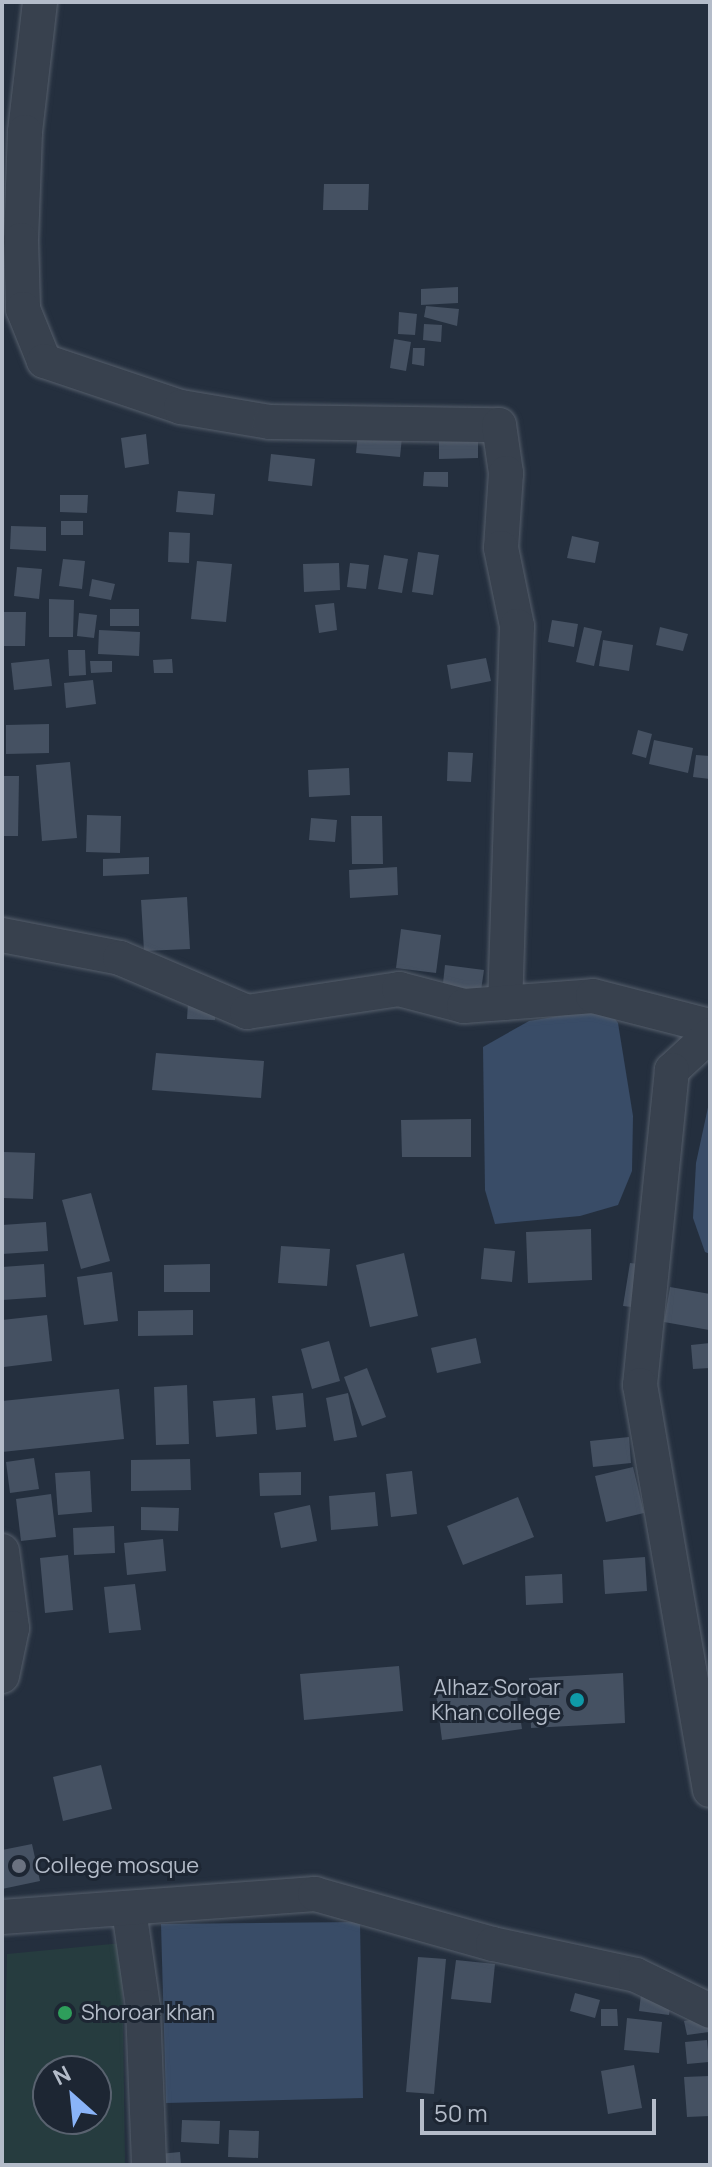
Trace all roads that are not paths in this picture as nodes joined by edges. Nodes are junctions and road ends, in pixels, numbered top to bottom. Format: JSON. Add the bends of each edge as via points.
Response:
{"nodes":[{"id":1,"x":40,"y":2,"type":"edge"},
{"id":2,"x":2,"y":935,"type":"edge"},
{"id":3,"x":505,"y":1003,"type":"junction"},
{"id":4,"x":710,"y":1026,"type":"edge"},
{"id":5,"x":710,"y":1035,"type":"edge"},
{"id":6,"x":2,"y":1551,"type":"edge"},
{"id":7,"x":2,"y":1676,"type":"edge"},
{"id":8,"x":710,"y":1790,"type":"edge"},
{"id":9,"x":129,"y":1910,"type":"junction"},
{"id":10,"x":2,"y":1917,"type":"edge"},
{"id":11,"x":710,"y":2011,"type":"edge"},
{"id":12,"x":149,"y":2165,"type":"edge"}],
"edges":[{"from":1,"to":3,"type":"street","via":[[25,132],[21,240],[23,309],[44,361],[181,407],[270,422],[499,425],[506,473],[501,548],[517,626]]},
{"from":2,"to":3,"type":"street","via":[[120,958],[247,1012],[399,989],[464,1006]]},
{"from":3,"to":4,"type":"street","via":[[593,996]]},
{"from":5,"to":8,"type":"street","via":[[672,1070],[640,1385]]},
{"from":6,"to":7,"type":"street","via":[[12,1628]]},
{"from":9,"to":10,"type":"street"},
{"from":9,"to":11,"type":"street","via":[[315,1894],[493,1944],[636,1975]]},
{"from":9,"to":12,"type":"street","via":[[143,2007]]}]}
